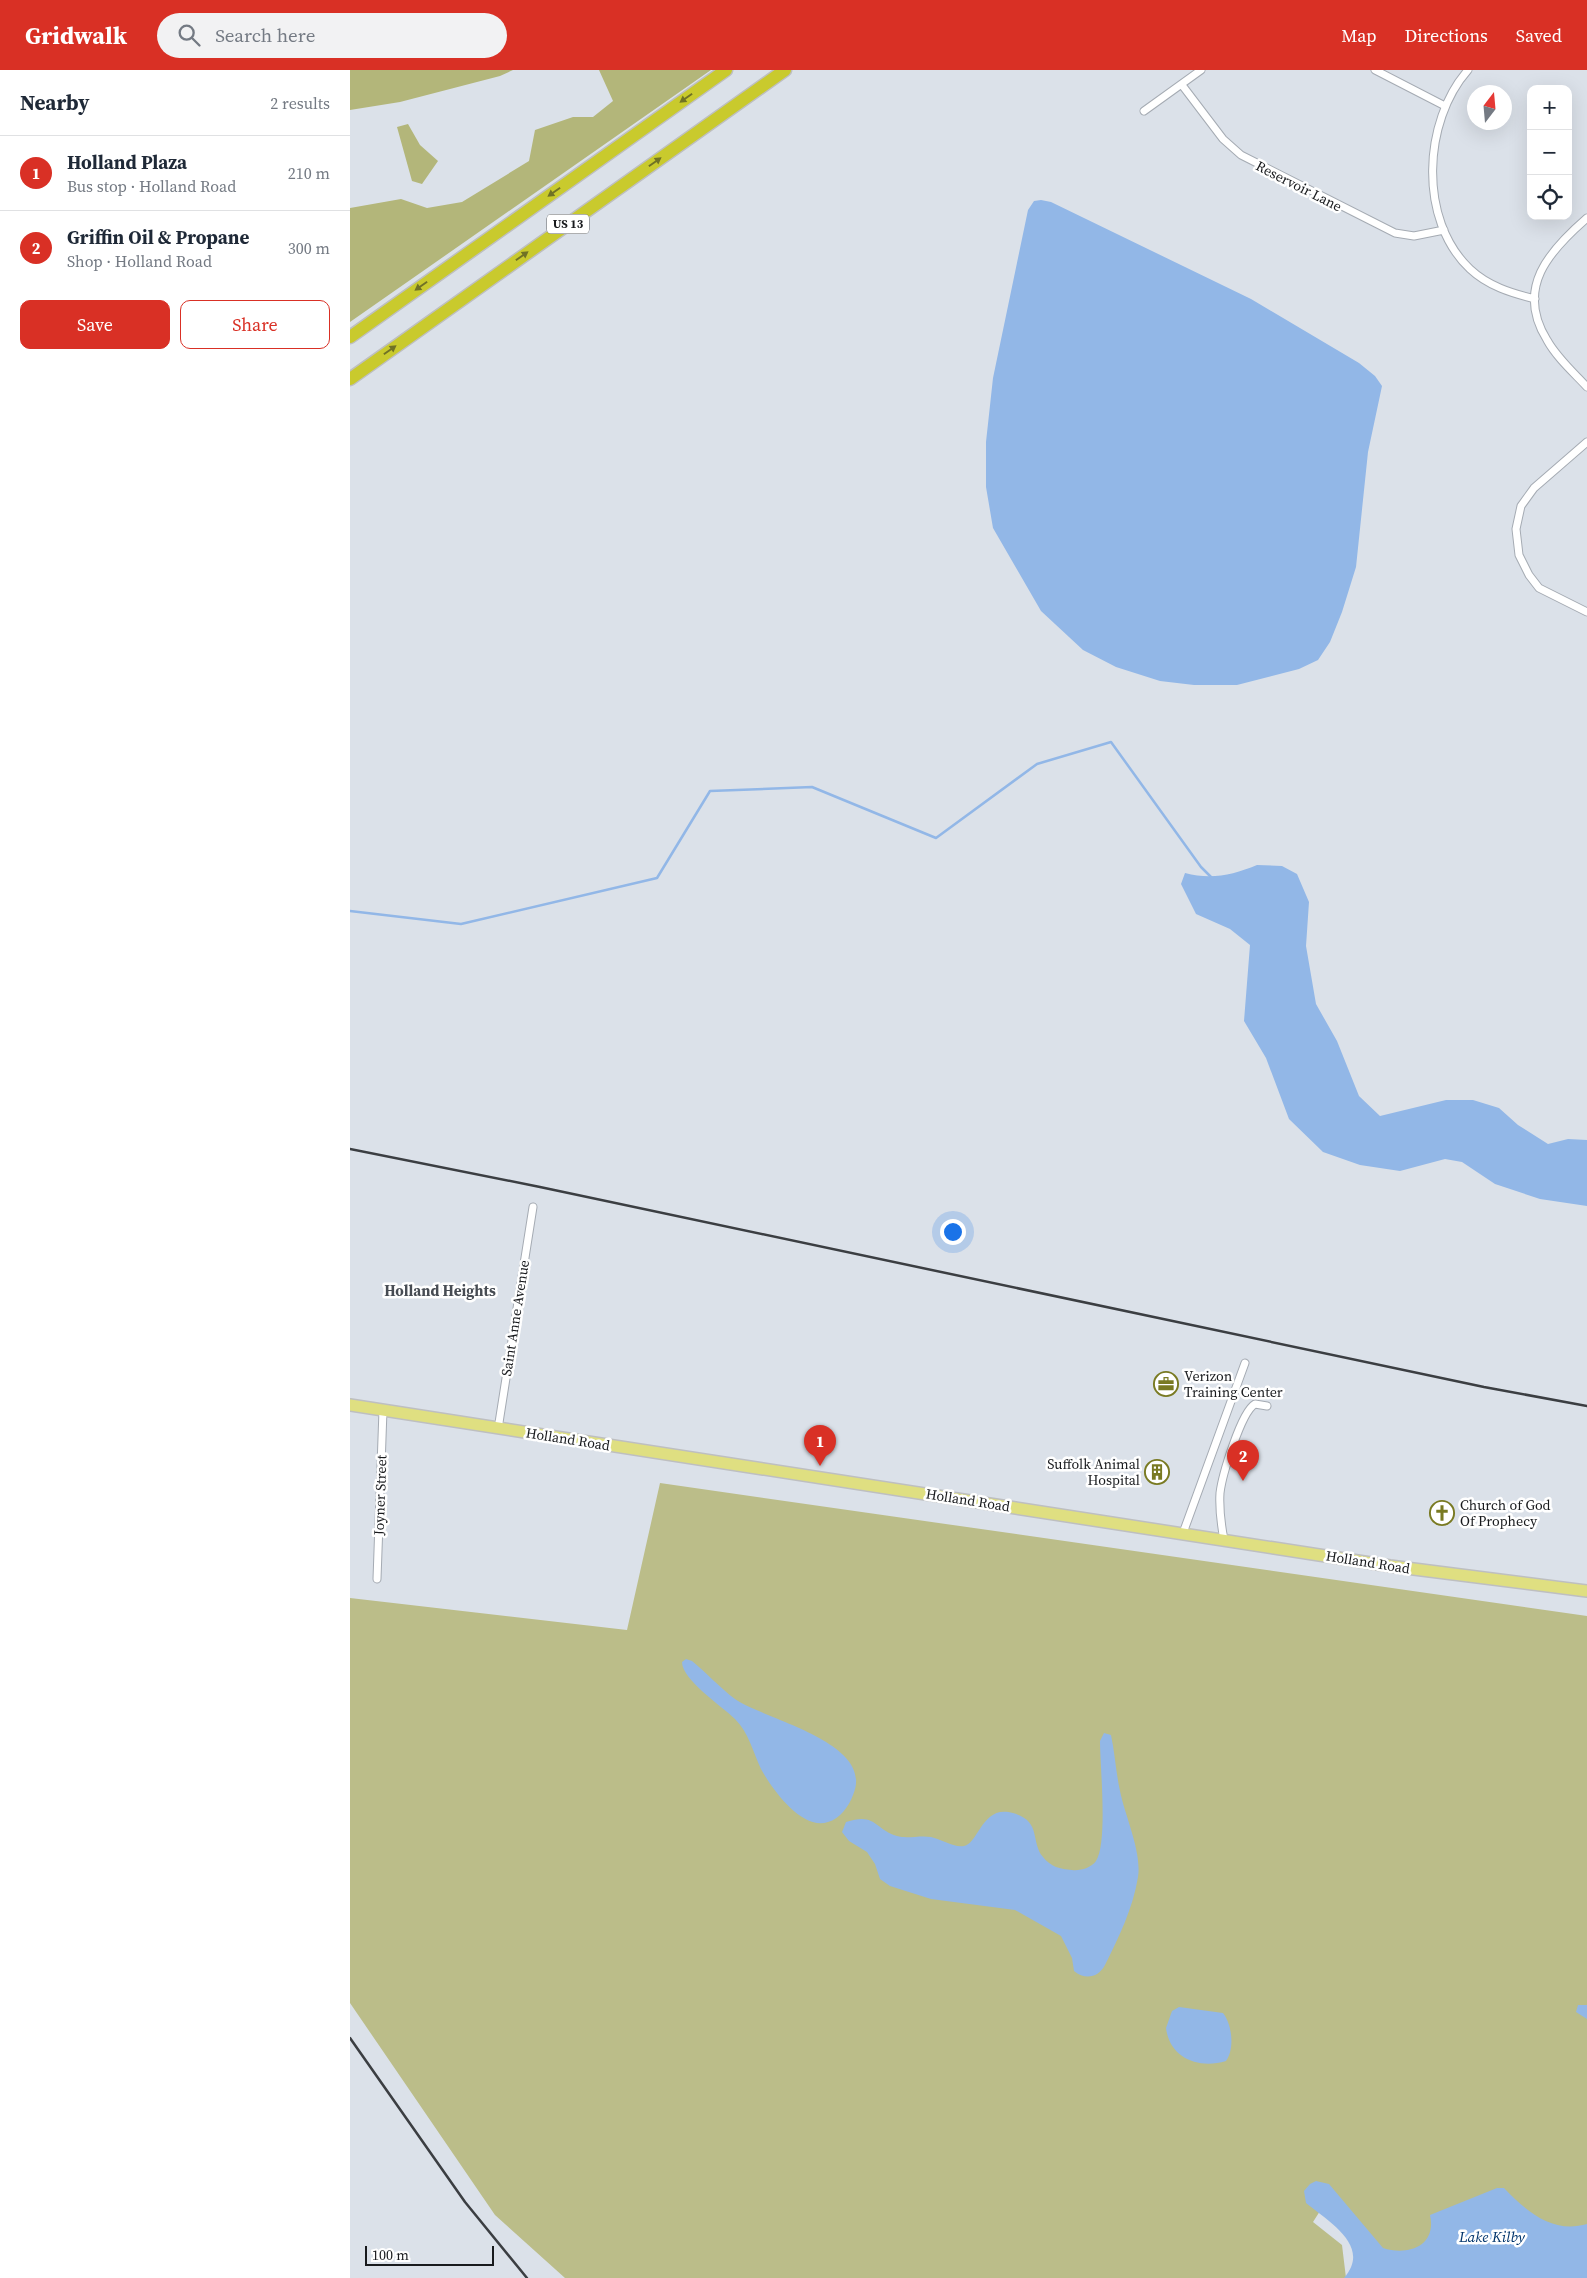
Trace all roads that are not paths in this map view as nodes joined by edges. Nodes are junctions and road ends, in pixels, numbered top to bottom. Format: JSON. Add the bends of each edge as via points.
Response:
{"nodes":[{"id":1,"x":726,"y":70,"type":"edge"},
{"id":2,"x":786,"y":70,"type":"edge"},
{"id":3,"x":1201,"y":70,"type":"edge"},
{"id":4,"x":1376,"y":70,"type":"edge"},
{"id":5,"x":1468,"y":70,"type":"edge"},
{"id":6,"x":1182,"y":85,"type":"junction"},
{"id":7,"x":1445,"y":106,"type":"junction"},
{"id":8,"x":1144,"y":111,"type":"dead end"},
{"id":9,"x":1587,"y":218,"type":"edge"},
{"id":10,"x":1444,"y":230,"type":"junction"},
{"id":11,"x":1535,"y":299,"type":"junction"},
{"id":12,"x":350,"y":337,"type":"edge"},
{"id":13,"x":350,"y":378,"type":"edge"},
{"id":14,"x":1587,"y":387,"type":"edge"},
{"id":15,"x":1587,"y":442,"type":"edge"},
{"id":16,"x":1587,"y":612,"type":"edge"},
{"id":17,"x":533,"y":1207,"type":"dead end"},
{"id":18,"x":1245,"y":1363,"type":"dead end"},
{"id":19,"x":350,"y":1405,"type":"edge"},
{"id":20,"x":1267,"y":1406,"type":"dead end"},
{"id":21,"x":383,"y":1410,"type":"junction"},
{"id":22,"x":498,"y":1429,"type":"junction"},
{"id":23,"x":1183,"y":1533,"type":"junction"},
{"id":24,"x":1224,"y":1540,"type":"junction"},
{"id":25,"x":377,"y":1579,"type":"dead end"},
{"id":26,"x":1587,"y":1591,"type":"edge"}],
"edges":[{"from":1,"to":12,"type":"highway","number":"US 13","one_way":true},
{"from":13,"to":2,"type":"highway","number":"US 13","one_way":true},
{"from":3,"to":6,"type":"street"},
{"from":4,"to":7,"type":"street"},
{"from":5,"to":7,"type":"street"},
{"from":6,"to":8,"type":"street"},
{"from":6,"to":10,"type":"street","name":"Reservoir Lane","via":[[1229,145],[1255,164],[1390,231],[1414,236]]},
{"from":7,"to":10,"type":"street","via":[[1435,136],[1432,162]]},
{"from":9,"to":11,"type":"street","via":[[1548,256]]},
{"from":10,"to":11,"type":"street","via":[[1461,259],[1479,277],[1503,290]]},
{"from":11,"to":14,"type":"street","via":[[1539,324],[1548,342]]},
{"from":15,"to":16,"type":"street","via":[[1534,488],[1521,506],[1516,529],[1519,555],[1540,588]]},
{"from":17,"to":22,"type":"street","name":"Saint Anne Avenue"},
{"from":18,"to":23,"type":"street"},
{"from":19,"to":21,"type":"main road","name":"Holland Road"},
{"from":20,"to":24,"type":"street","via":[[1255,1404],[1248,1410],[1231,1455],[1220,1493]]},
{"from":21,"to":22,"type":"main road","name":"Holland Road"},
{"from":21,"to":25,"type":"street","name":"Joyner Street"},
{"from":22,"to":23,"type":"main road","name":"Holland Road"},
{"from":23,"to":24,"type":"main road","name":"Holland Road"},
{"from":24,"to":26,"type":"main road","name":"Holland Road","via":[[1468,1577]]}]}
